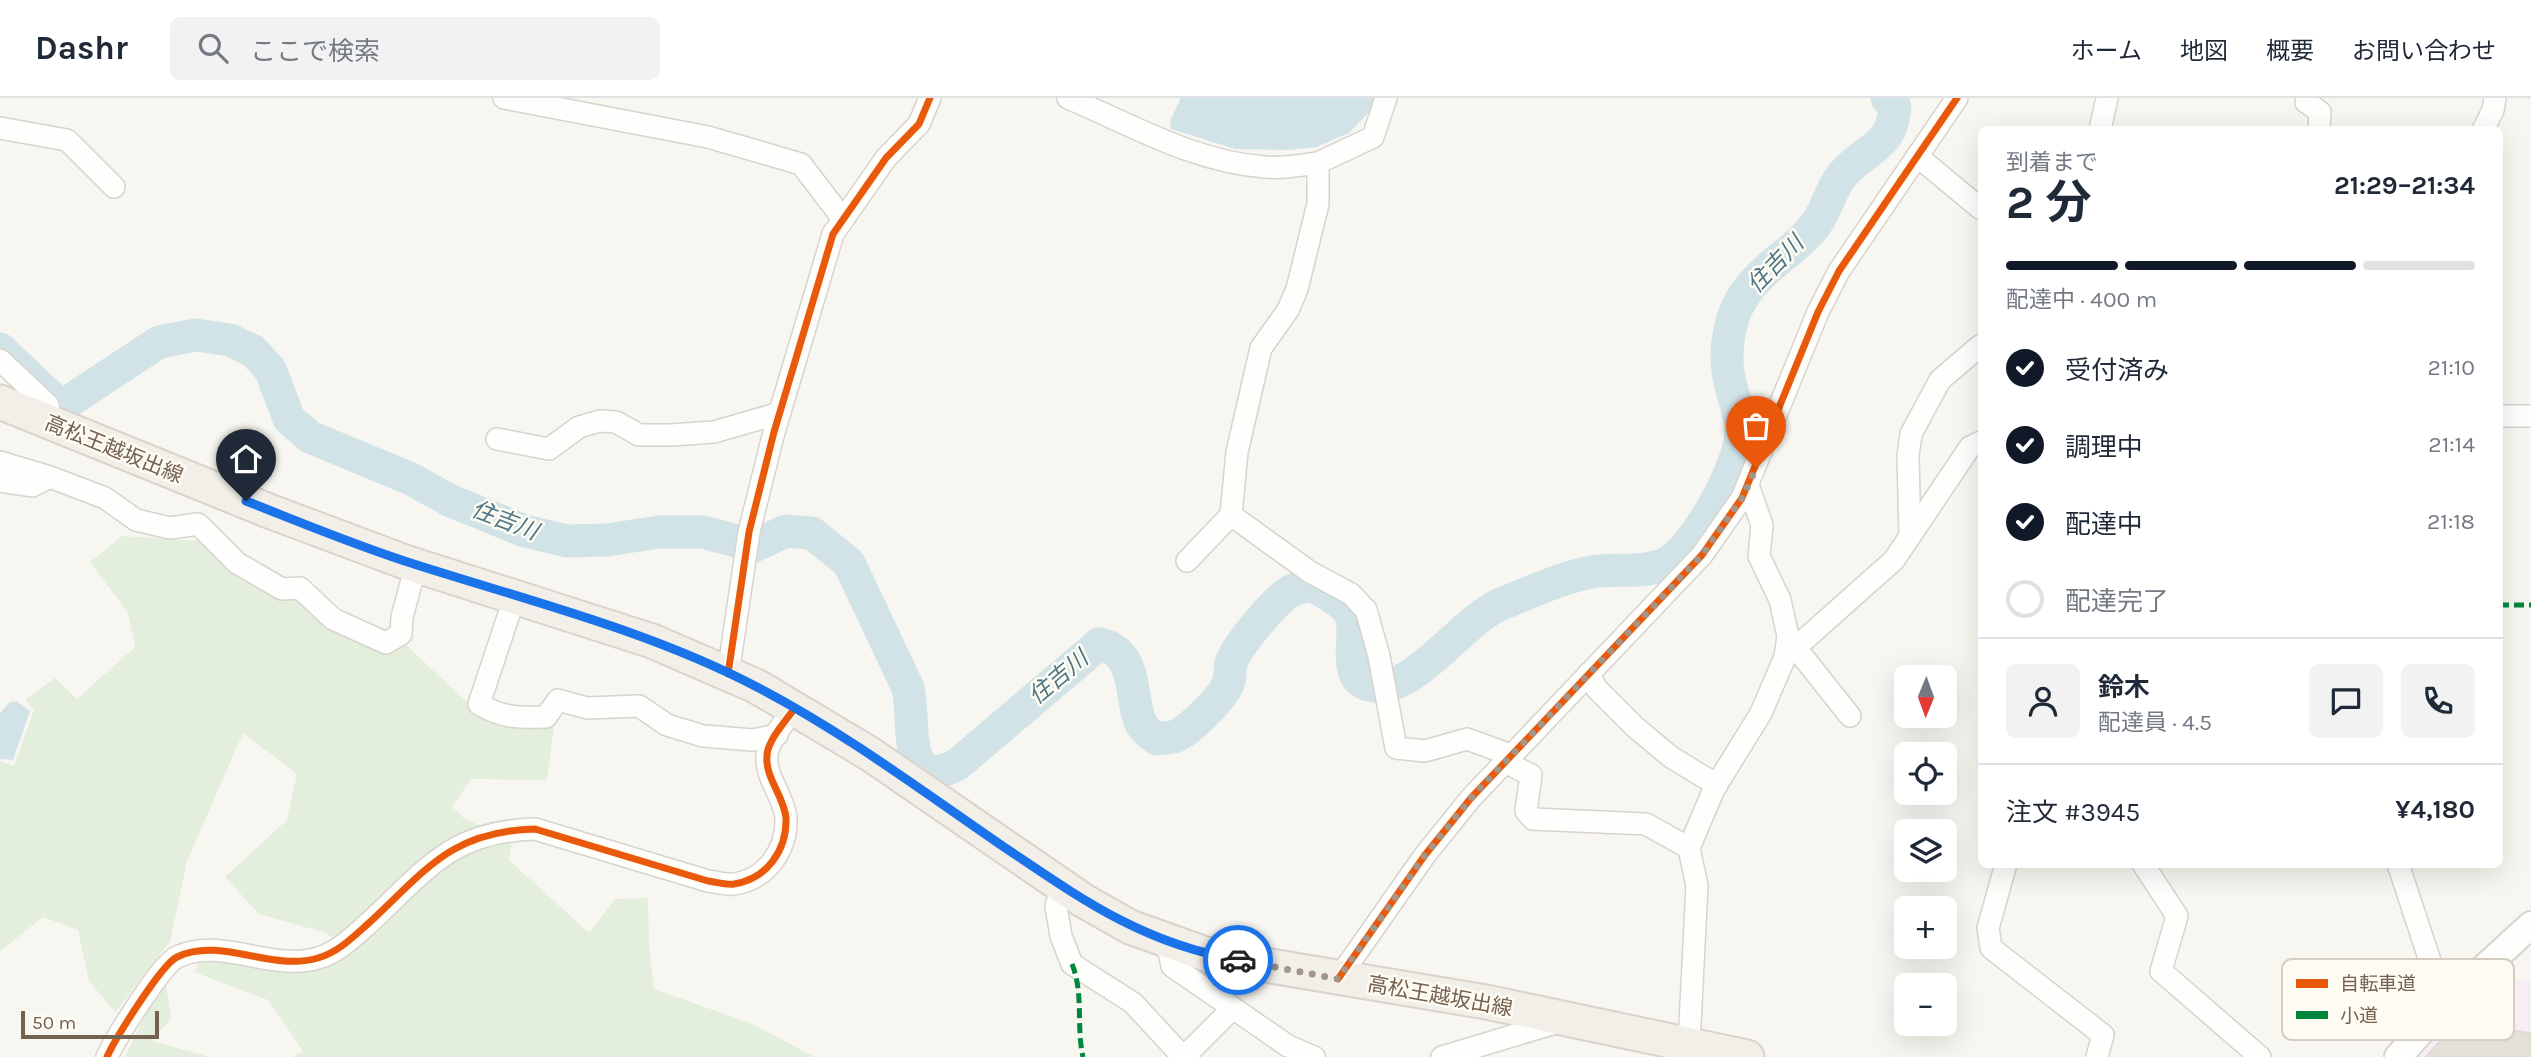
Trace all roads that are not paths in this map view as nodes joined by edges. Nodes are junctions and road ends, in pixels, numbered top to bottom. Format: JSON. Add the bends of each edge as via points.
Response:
{"nodes":[{"id":1,"x":504,"y":98,"type":"edge"},
{"id":2,"x":930,"y":98,"type":"edge"},
{"id":3,"x":1068,"y":98,"type":"edge"},
{"id":4,"x":1386,"y":98,"type":"edge"},
{"id":5,"x":1957,"y":98,"type":"edge"},
{"id":6,"x":2107,"y":98,"type":"edge"},
{"id":7,"x":2307,"y":98,"type":"edge"},
{"id":8,"x":2495,"y":98,"type":"edge"},
{"id":9,"x":2101,"y":126,"type":"edge"},
{"id":10,"x":2319,"y":126,"type":"edge"},
{"id":11,"x":2485,"y":126,"type":"edge"},
{"id":12,"x":0,"y":128,"type":"edge"},
{"id":13,"x":1917,"y":156,"type":"junction"},
{"id":14,"x":1318,"y":163,"type":"junction"},
{"id":15,"x":114,"y":187,"type":"dead end"},
{"id":16,"x":1978,"y":207,"type":"edge"},
{"id":17,"x":843,"y":219,"type":"junction"},
{"id":18,"x":1978,"y":348,"type":"edge"},
{"id":19,"x":0,"y":360,"type":"edge"},
{"id":20,"x":0,"y":402,"type":"edge"},
{"id":21,"x":779,"y":413,"type":"junction"},
{"id":22,"x":2503,"y":416,"type":"edge"},
{"id":23,"x":2531,"y":416,"type":"edge"},
{"id":24,"x":51,"y":423,"type":"junction"},
{"id":25,"x":497,"y":439,"type":"dead end"},
{"id":26,"x":1978,"y":444,"type":"edge"},
{"id":27,"x":0,"y":463,"type":"edge"},
{"id":28,"x":50,"y":477,"type":"junction"},
{"id":29,"x":0,"y":481,"type":"edge"},
{"id":30,"x":1748,"y":485,"type":"junction"},
{"id":31,"x":1231,"y":515,"type":"junction"},
{"id":32,"x":1910,"y":535,"type":"junction"},
{"id":33,"x":1187,"y":561,"type":"dead end"},
{"id":34,"x":416,"y":565,"type":"junction"},
{"id":35,"x":515,"y":596,"type":"junction"},
{"id":36,"x":1791,"y":653,"type":"junction"},
{"id":37,"x":728,"y":674,"type":"junction"},
{"id":38,"x":1588,"y":674,"type":"junction"},
{"id":39,"x":1850,"y":716,"type":"dead end"},
{"id":40,"x":785,"y":722,"type":"junction"},
{"id":41,"x":1508,"y":759,"type":"junction"},
{"id":42,"x":1717,"y":786,"type":"junction"},
{"id":43,"x":1689,"y":848,"type":"junction"},
{"id":44,"x":2005,"y":868,"type":"edge"},
{"id":45,"x":2146,"y":868,"type":"edge"},
{"id":46,"x":2399,"y":868,"type":"edge"},
{"id":47,"x":1061,"y":886,"type":"junction"},
{"id":48,"x":2531,"y":925,"type":"edge"},
{"id":49,"x":1167,"y":942,"type":"junction"},
{"id":50,"x":2429,"y":959,"type":"edge"},
{"id":51,"x":2494,"y":959,"type":"edge"},
{"id":52,"x":1338,"y":979,"type":"junction"},
{"id":53,"x":1232,"y":1009,"type":"junction"},
{"id":54,"x":1567,"y":1019,"type":"junction"},
{"id":55,"x":2413,"y":1040,"type":"edge"},
{"id":56,"x":1720,"y":1052,"type":"edge"},
{"id":57,"x":107,"y":1057,"type":"edge"},
{"id":58,"x":1184,"y":1057,"type":"edge"},
{"id":59,"x":1314,"y":1057,"type":"edge"},
{"id":60,"x":1442,"y":1057,"type":"edge"},
{"id":61,"x":2097,"y":1057,"type":"edge"},
{"id":62,"x":2260,"y":1057,"type":"edge"},
{"id":63,"x":2398,"y":1057,"type":"edge"}],
"edges":[{"from":1,"to":17,"type":"street","via":[[708,137],[801,164]]},
{"from":2,"to":17,"type":"street","via":[[919,124],[886,158]]},
{"from":3,"to":14,"type":"street","via":[[1167,144],[1229,163],[1268,168]]},
{"from":4,"to":14,"type":"street","via":[[1373,137]]},
{"from":5,"to":13,"type":"street"},
{"from":6,"to":9,"type":"street"},
{"from":7,"to":10,"type":"street","via":[[2320,112]]},
{"from":8,"to":11,"type":"street"},
{"from":12,"to":15,"type":"street","via":[[67,140]]},
{"from":13,"to":16,"type":"street"},
{"from":13,"to":30,"type":"street","via":[[1839,271]]},
{"from":14,"to":31,"type":"street","via":[[1318,204],[1297,289],[1261,348],[1237,452]]},
{"from":17,"to":21,"type":"street","via":[[833,234]]},
{"from":18,"to":32,"type":"street","via":[[1940,380],[1911,434]]},
{"from":19,"to":24,"type":"street","via":[[48,405]]},
{"from":20,"to":24,"type":"main road","name":"高松王越坂出線"},
{"from":21,"to":25,"type":"street","via":[[714,432],[671,435],[639,435],[617,422],[600,421],[579,427],[549,449]]},
{"from":21,"to":37,"type":"street","via":[[749,532]]},
{"from":22,"to":23,"type":"street"},
{"from":24,"to":34,"type":"main road","name":"高松王越坂出線"},
{"from":26,"to":32,"type":"street","via":[[1970,447]]},
{"from":27,"to":28,"type":"street"},
{"from":28,"to":29,"type":"street","via":[[32,486]]},
{"from":28,"to":34,"type":"street","via":[[105,498],[136,520],[170,528],[198,524],[237,563],[282,589],[300,588],[333,619],[386,643],[401,634]]},
{"from":30,"to":36,"type":"street","via":[[1762,525],[1759,556],[1780,600]]},
{"from":30,"to":38,"type":"street","via":[[1702,555]]},
{"from":31,"to":33,"type":"street"},
{"from":31,"to":41,"type":"street","via":[[1310,572],[1351,594],[1366,610],[1396,748],[1425,751],[1466,739]]},
{"from":32,"to":36,"type":"street","via":[[1894,560]]},
{"from":34,"to":35,"type":"main road","name":"高松王越坂出線"},
{"from":35,"to":37,"type":"main road","name":"高松王越坂出線","via":[[652,641]]},
{"from":35,"to":40,"type":"street","via":[[479,704],[496,714],[513,719],[546,717],[558,700],[587,708],[639,706],[667,725],[703,736],[753,740]]},
{"from":36,"to":39,"type":"street"},
{"from":36,"to":42,"type":"street"},
{"from":37,"to":40,"type":"main road","name":"高松王越坂出線","via":[[756,686]]},
{"from":38,"to":41,"type":"street"},
{"from":38,"to":42,"type":"street","via":[[1635,727]]},
{"from":40,"to":47,"type":"main road","name":"高松王越坂出線","via":[[870,754]]},
{"from":40,"to":57,"type":"street","via":[[766,752],[786,816],[783,841],[773,864],[755,878],[732,885],[708,881],[536,829],[480,836],[446,851],[342,947],[318,958],[289,962],[200,949],[174,958],[115,1038]]},
{"from":41,"to":43,"type":"street","via":[[1531,775],[1526,811],[1533,819],[1646,824]]},
{"from":41,"to":52,"type":"street","via":[[1425,855]]},
{"from":42,"to":43,"type":"street"},
{"from":43,"to":56,"type":"street"},
{"from":44,"to":61,"type":"street","via":[[1988,928],[1992,948],[2103,1035]]},
{"from":45,"to":62,"type":"street","via":[[2176,916],[2161,971]]},
{"from":46,"to":50,"type":"street"},
{"from":47,"to":49,"type":"main road","name":"高松王越坂出線","via":[[1130,927]]},
{"from":47,"to":58,"type":"street","via":[[1056,907],[1072,964],[1133,1003]]},
{"from":48,"to":51,"type":"street"},
{"from":49,"to":52,"type":"main road","name":"高松王越坂出線","via":[[1212,956]]},
{"from":49,"to":53,"type":"street","via":[[1172,966]]},
{"from":52,"to":54,"type":"main road","name":"高松王越坂出線"},
{"from":53,"to":58,"type":"street"},
{"from":53,"to":59,"type":"street","via":[[1288,1046]]},
{"from":54,"to":56,"type":"main road","name":"高松王越坂出線"},
{"from":54,"to":60,"type":"street"},
{"from":55,"to":63,"type":"street"}]}
